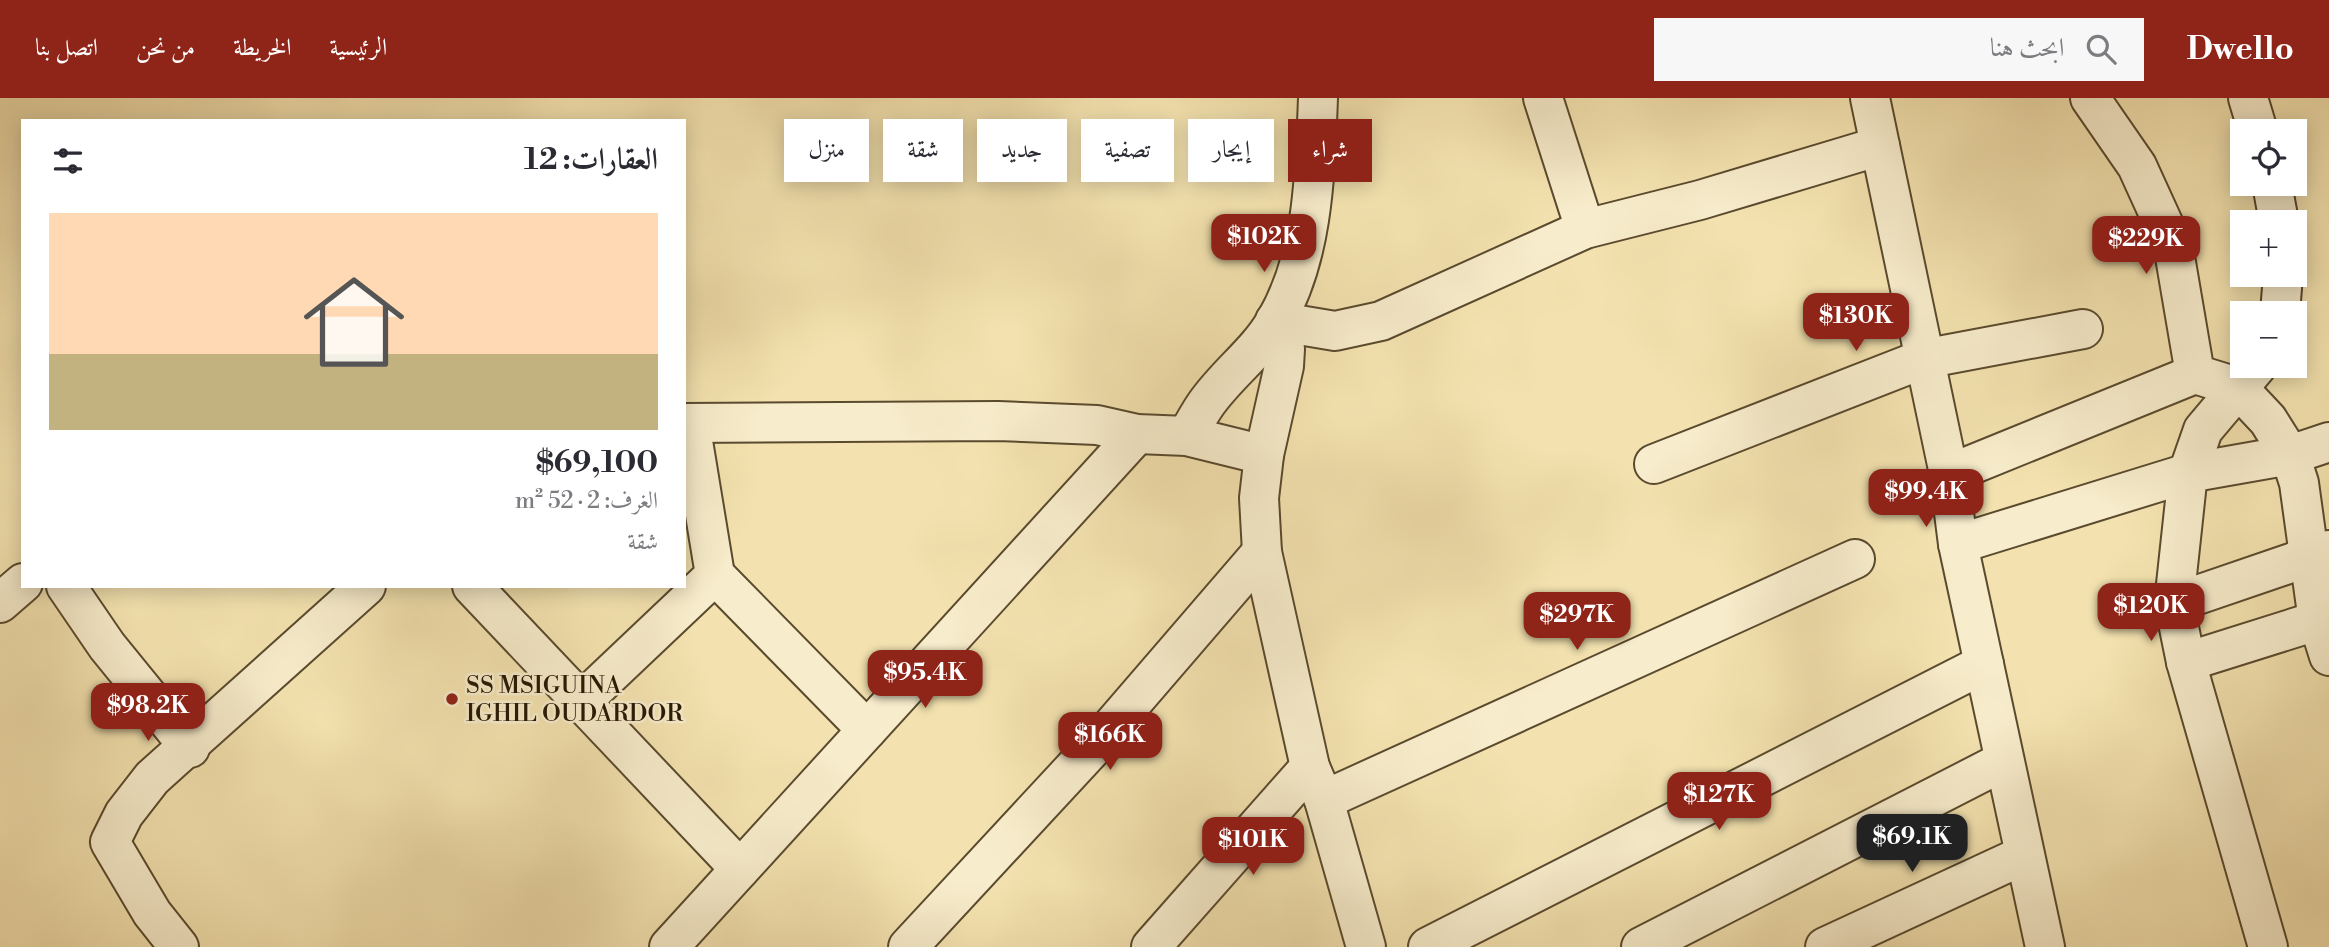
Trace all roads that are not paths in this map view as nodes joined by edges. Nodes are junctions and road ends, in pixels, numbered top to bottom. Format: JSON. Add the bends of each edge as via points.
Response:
{"nodes":[{"id":1,"x":1318,"y":98,"type":"edge"},
{"id":2,"x":1543,"y":98,"type":"edge"},
{"id":3,"x":1870,"y":98,"type":"edge"},
{"id":4,"x":2090,"y":98,"type":"edge"},
{"id":5,"x":2248,"y":98,"type":"edge"},
{"id":6,"x":2254,"y":119,"type":"edge"},
{"id":7,"x":1880,"y":146,"type":"junction"},
{"id":8,"x":1585,"y":229,"type":"junction"},
{"id":9,"x":1275,"y":321,"type":"junction"},
{"id":10,"x":2083,"y":329,"type":"dead end"},
{"id":11,"x":1923,"y":359,"type":"junction"},
{"id":12,"x":2195,"y":374,"type":"junction"},
{"id":13,"x":2230,"y":375,"type":"edge"},
{"id":14,"x":2245,"y":378,"type":"edge"},
{"id":15,"x":2248,"y":378,"type":"edge"},
{"id":16,"x":687,"y":423,"type":"edge"},
{"id":17,"x":1137,"y":434,"type":"junction"},
{"id":18,"x":1187,"y":436,"type":"junction"},
{"id":19,"x":2329,"y":442,"type":"edge"},
{"id":20,"x":1264,"y":455,"type":"junction"},
{"id":21,"x":2290,"y":455,"type":"junction"},
{"id":22,"x":1654,"y":464,"type":"dead end"},
{"id":23,"x":2188,"y":473,"type":"junction"},
{"id":24,"x":1949,"y":474,"type":"junction"},
{"id":25,"x":1958,"y":544,"type":"junction"},
{"id":26,"x":1262,"y":552,"type":"junction"},
{"id":27,"x":2318,"y":553,"type":"edge"},
{"id":28,"x":1855,"y":559,"type":"dead end"},
{"id":29,"x":715,"y":575,"type":"junction"},
{"id":30,"x":21,"y":585,"type":"edge"},
{"id":31,"x":67,"y":588,"type":"edge"},
{"id":32,"x":364,"y":588,"type":"edge"},
{"id":33,"x":474,"y":588,"type":"edge"},
{"id":34,"x":0,"y":603,"type":"edge"},
{"id":35,"x":2174,"y":603,"type":"junction"},
{"id":36,"x":2325,"y":631,"type":"edge"},
{"id":37,"x":2186,"y":662,"type":"junction"},
{"id":38,"x":1984,"y":664,"type":"junction"},
{"id":39,"x":581,"y":702,"type":"junction"},
{"id":40,"x":867,"y":730,"type":"junction"},
{"id":41,"x":190,"y":748,"type":"junction"},
{"id":42,"x":2004,"y":761,"type":"junction"},
{"id":43,"x":1317,"y":784,"type":"junction"},
{"id":44,"x":2024,"y":855,"type":"junction"},
{"id":45,"x":740,"y":869,"type":"junction"},
{"id":46,"x":148,"y":930,"type":"edge"},
{"id":47,"x":179,"y":947,"type":"edge"},
{"id":48,"x":669,"y":947,"type":"edge"},
{"id":49,"x":908,"y":947,"type":"edge"},
{"id":50,"x":1151,"y":947,"type":"edge"},
{"id":51,"x":1366,"y":947,"type":"edge"},
{"id":52,"x":1428,"y":947,"type":"edge"},
{"id":53,"x":1641,"y":947,"type":"edge"},
{"id":54,"x":1825,"y":947,"type":"edge"},
{"id":55,"x":2045,"y":947,"type":"edge"},
{"id":56,"x":2268,"y":947,"type":"edge"}],
"edges":[{"from":1,"to":9,"type":"street","via":[[1303,260]]},
{"from":2,"to":8,"type":"street"},
{"from":3,"to":7,"type":"street"},
{"from":4,"to":12,"type":"street","via":[[2137,166],[2173,245]]},
{"from":5,"to":6,"type":"street"},
{"from":7,"to":8,"type":"street"},
{"from":7,"to":11,"type":"street"},
{"from":8,"to":9,"type":"street","via":[[1381,321],[1335,331]]},
{"from":9,"to":18,"type":"street","via":[[1206,403]]},
{"from":9,"to":20,"type":"street","via":[[1283,342],[1284,366]]},
{"from":10,"to":11,"type":"street"},
{"from":11,"to":22,"type":"street"},
{"from":11,"to":24,"type":"street"},
{"from":12,"to":13,"type":"street"},
{"from":12,"to":24,"type":"street"},
{"from":14,"to":23,"type":"street","via":[[2203,430]]},
{"from":15,"to":21,"type":"street"},
{"from":16,"to":17,"type":"street","via":[[998,421],[1097,425]]},
{"from":16,"to":29,"type":"street"},
{"from":17,"to":18,"type":"street"},
{"from":17,"to":40,"type":"street"},
{"from":18,"to":20,"type":"street"},
{"from":19,"to":21,"type":"street"},
{"from":20,"to":26,"type":"street","via":[[1259,498]]},
{"from":21,"to":23,"type":"street"},
{"from":21,"to":27,"type":"street"},
{"from":23,"to":25,"type":"street"},
{"from":23,"to":35,"type":"street"},
{"from":24,"to":25,"type":"street"},
{"from":25,"to":38,"type":"street"},
{"from":26,"to":43,"type":"street"},
{"from":26,"to":49,"type":"street","via":[[1100,740]]},
{"from":27,"to":35,"type":"street"},
{"from":27,"to":36,"type":"street"},
{"from":28,"to":43,"type":"street"},
{"from":29,"to":39,"type":"street"},
{"from":29,"to":40,"type":"street"},
{"from":30,"to":34,"type":"street"},
{"from":31,"to":41,"type":"street","via":[[107,646]]},
{"from":32,"to":41,"type":"street"},
{"from":33,"to":39,"type":"street"},
{"from":35,"to":37,"type":"street"},
{"from":36,"to":37,"type":"street"},
{"from":37,"to":56,"type":"street"},
{"from":38,"to":42,"type":"street"},
{"from":38,"to":52,"type":"street"},
{"from":39,"to":45,"type":"street"},
{"from":40,"to":45,"type":"street"},
{"from":41,"to":46,"type":"street","via":[[152,778],[124,814],[110,842]]},
{"from":42,"to":44,"type":"street"},
{"from":42,"to":53,"type":"street"},
{"from":43,"to":50,"type":"street"},
{"from":43,"to":51,"type":"street"},
{"from":44,"to":54,"type":"street"},
{"from":44,"to":55,"type":"street"},
{"from":45,"to":48,"type":"street"},
{"from":46,"to":47,"type":"street"}]}
